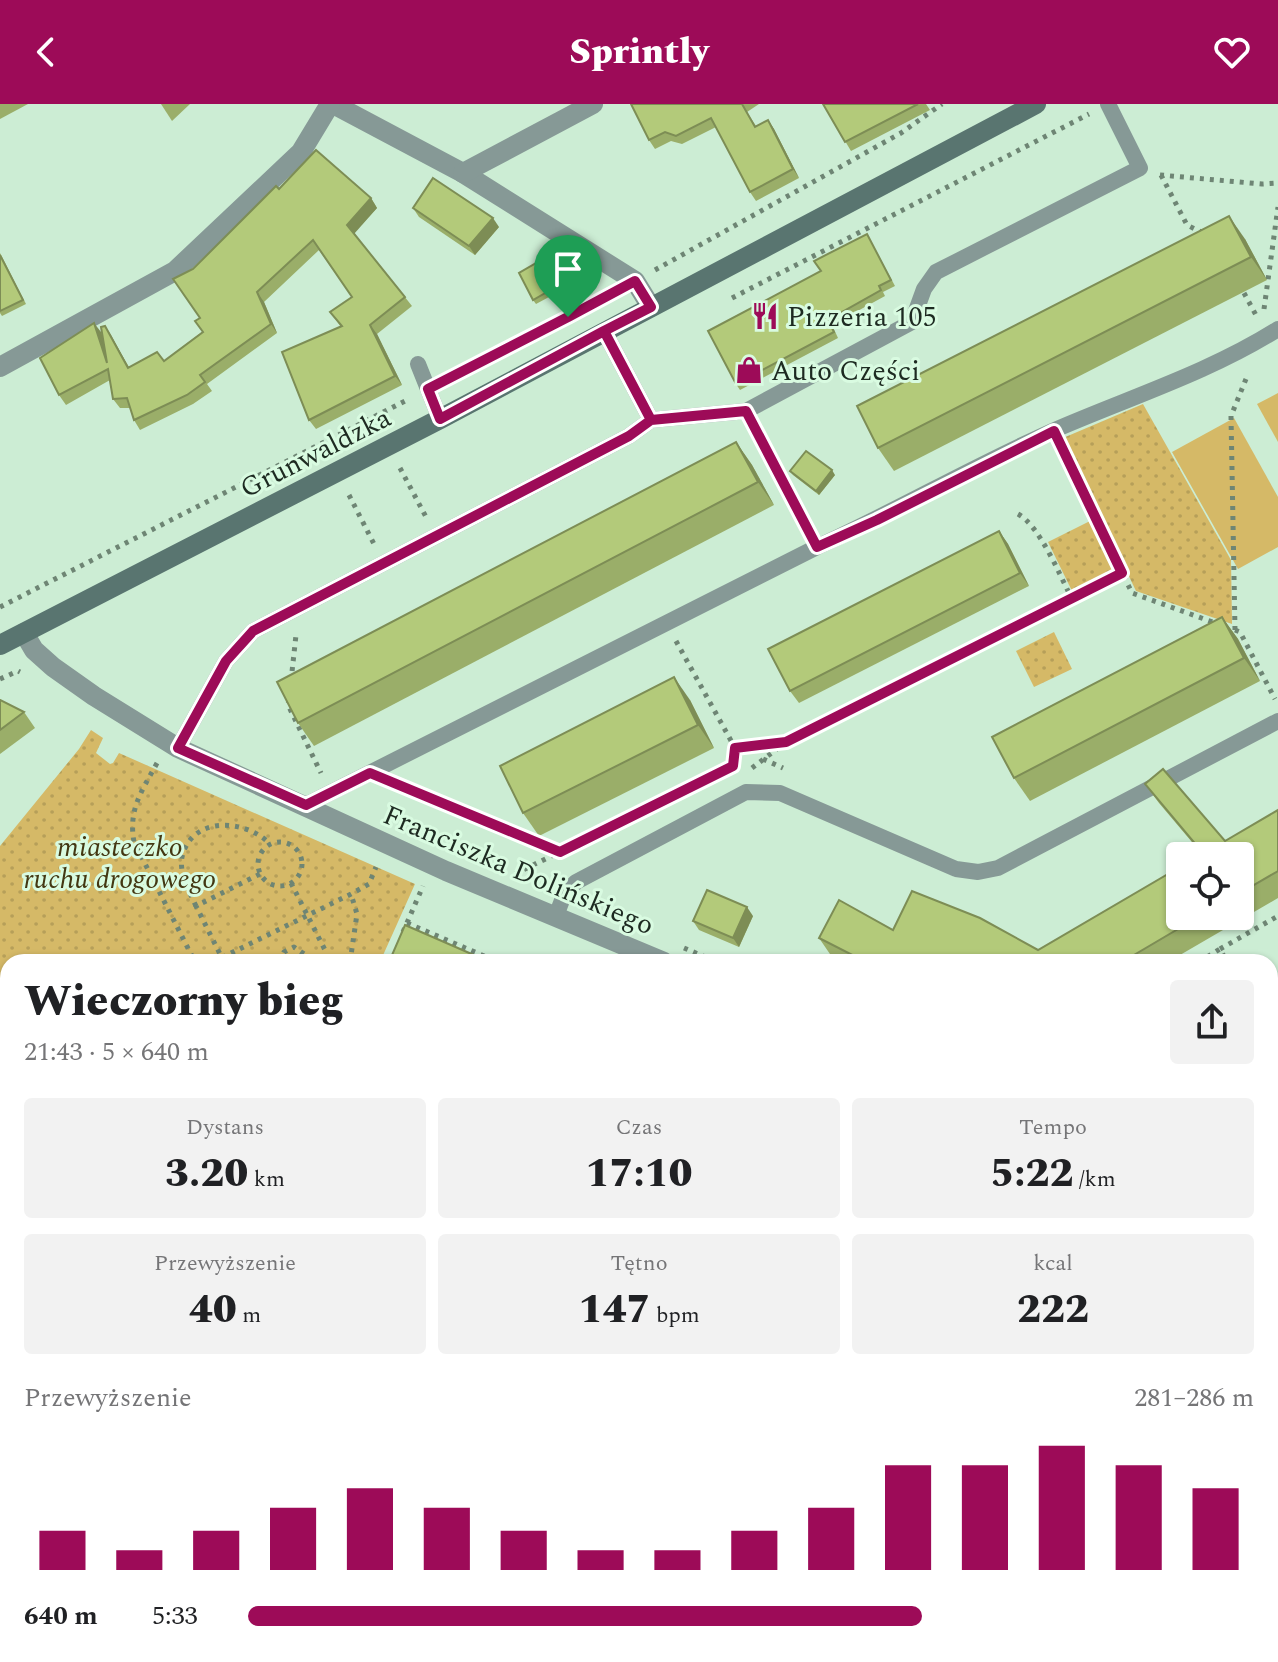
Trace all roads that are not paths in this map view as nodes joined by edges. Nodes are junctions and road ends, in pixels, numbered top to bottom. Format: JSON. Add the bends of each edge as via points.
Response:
{"nodes":[{"id":1,"x":332,"y":104,"type":"edge"},
{"id":2,"x":593,"y":104,"type":"edge"},
{"id":3,"x":1036,"y":104,"type":"edge"},
{"id":4,"x":1108,"y":104,"type":"edge"},
{"id":5,"x":463,"y":173,"type":"junction"},
{"id":6,"x":651,"y":307,"type":"junction"},
{"id":7,"x":1278,"y":329,"type":"edge"},
{"id":8,"x":604,"y":331,"type":"junction"},
{"id":9,"x":418,"y":364,"type":"dead end"},
{"id":10,"x":0,"y":367,"type":"edge"},
{"id":11,"x":440,"y":419,"type":"junction"},
{"id":12,"x":651,"y":420,"type":"junction"},
{"id":13,"x":24,"y":633,"type":"junction"},
{"id":14,"x":0,"y":645,"type":"edge"},
{"id":15,"x":1278,"y":721,"type":"edge"},
{"id":16,"x":178,"y":748,"type":"junction"},
{"id":17,"x":306,"y":805,"type":"junction"},
{"id":18,"x":556,"y":916,"type":"junction"},
{"id":19,"x":645,"y":954,"type":"edge"}],
"edges":[{"from":1,"to":5,"type":"street"},
{"from":1,"to":10,"type":"street","via":[[301,152],[175,271]]},
{"from":2,"to":5,"type":"street"},
{"from":3,"to":6,"type":"main road","name":"Grunwaldzka"},
{"from":4,"to":12,"type":"lane","via":[[1140,168],[936,272],[912,322],[746,411]]},
{"from":5,"to":6,"type":"street","via":[[635,281]]},
{"from":6,"to":8,"type":"main road","name":"Grunwaldzka"},
{"from":7,"to":17,"type":"lane","via":[[817,547]]},
{"from":8,"to":11,"type":"main road","name":"Grunwaldzka"},
{"from":8,"to":12,"type":"lane"},
{"from":9,"to":11,"type":"lane"},
{"from":11,"to":13,"type":"main road","name":"Grunwaldzka"},
{"from":12,"to":16,"type":"lane","via":[[253,631],[226,661]]},
{"from":13,"to":14,"type":"main road","name":"Grunwaldzka"},
{"from":13,"to":16,"type":"street","name":"Franciszka Dolińskiego","via":[[53,667]]},
{"from":15,"to":18,"type":"lane","via":[[998,868],[978,872],[956,869],[780,793],[746,792],[576,882]]},
{"from":16,"to":17,"type":"street","name":"Franciszka Dolińskiego"},
{"from":17,"to":18,"type":"street","name":"Franciszka Dolińskiego"},
{"from":18,"to":19,"type":"street","name":"Franciszka Dolińskiego"}]}
